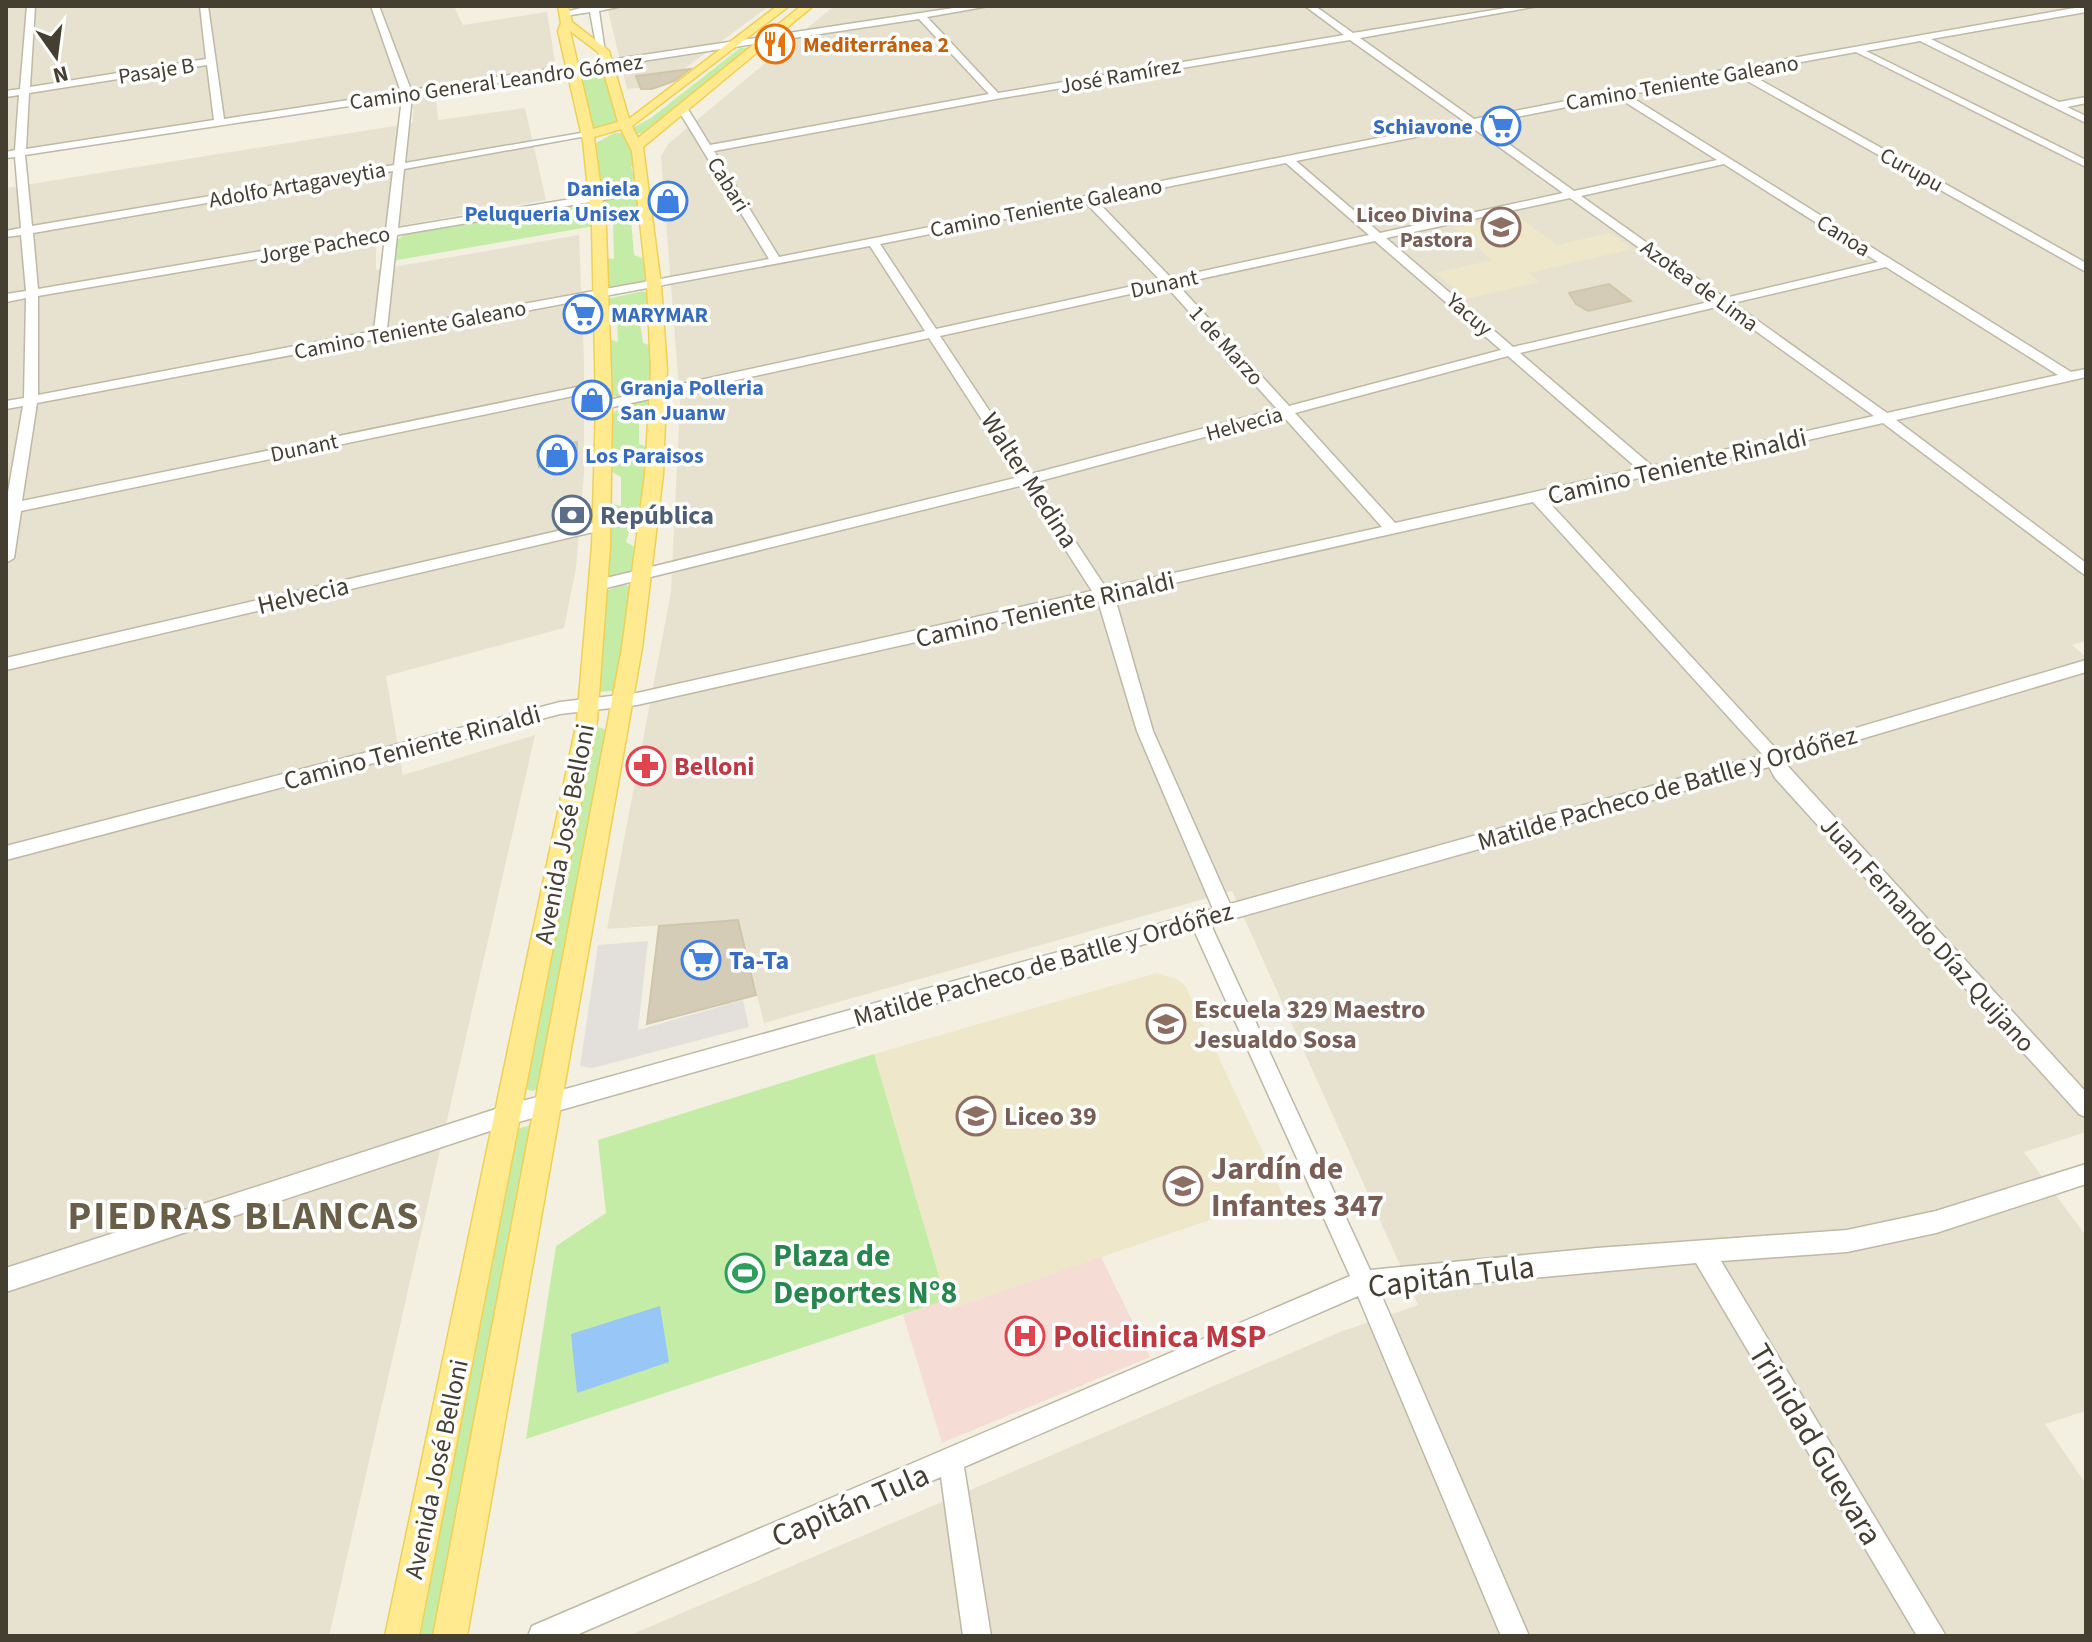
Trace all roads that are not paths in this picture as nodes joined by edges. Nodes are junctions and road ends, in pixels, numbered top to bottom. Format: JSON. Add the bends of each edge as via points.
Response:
{"nodes":[{"id":1,"x":31,"y":6,"type":"edge"},
{"id":2,"x":204,"y":6,"type":"edge"},
{"id":3,"x":375,"y":6,"type":"edge"},
{"id":4,"x":618,"y":6,"type":"edge"},
{"id":5,"x":784,"y":6,"type":"edge"},
{"id":6,"x":808,"y":6,"type":"edge"},
{"id":7,"x":985,"y":6,"type":"edge"},
{"id":8,"x":1309,"y":6,"type":"edge"},
{"id":9,"x":1466,"y":6,"type":"edge"},
{"id":10,"x":1534,"y":6,"type":"edge"},
{"id":11,"x":594,"y":8,"type":"edge"},
{"id":12,"x":2086,"y":9,"type":"edge"},
{"id":13,"x":565,"y":14,"type":"edge"},
{"id":14,"x":1480,"y":15,"type":"junction"},
{"id":15,"x":921,"y":16,"type":"junction"},
{"id":16,"x":1352,"y":37,"type":"junction"},
{"id":17,"x":1923,"y":39,"type":"junction"},
{"id":18,"x":768,"y":40,"type":"junction"},
{"id":19,"x":736,"y":45,"type":"junction"},
{"id":20,"x":602,"y":50,"type":"junction"},
{"id":21,"x":1860,"y":51,"type":"junction"},
{"id":22,"x":212,"y":61,"type":"junction"},
{"id":23,"x":606,"y":65,"type":"junction"},
{"id":24,"x":572,"y":70,"type":"junction"},
{"id":25,"x":1737,"y":71,"type":"junction"},
{"id":26,"x":24,"y":91,"type":"junction"},
{"id":27,"x":1618,"y":93,"type":"junction"},
{"id":28,"x":6,"y":94,"type":"edge"},
{"id":29,"x":407,"y":94,"type":"junction"},
{"id":30,"x":996,"y":96,"type":"junction"},
{"id":31,"x":2086,"y":100,"type":"edge"},
{"id":32,"x":2056,"y":106,"type":"junction"},
{"id":33,"x":682,"y":108,"type":"junction"},
{"id":34,"x":2086,"y":120,"type":"edge"},
{"id":35,"x":219,"y":122,"type":"junction"},
{"id":36,"x":1471,"y":122,"type":"junction"},
{"id":37,"x":626,"y":126,"type":"junction"},
{"id":38,"x":587,"y":135,"type":"junction"},
{"id":39,"x":636,"y":146,"type":"junction"},
{"id":40,"x":707,"y":149,"type":"junction"},
{"id":41,"x":20,"y":153,"type":"junction"},
{"id":42,"x":6,"y":155,"type":"edge"},
{"id":43,"x":1288,"y":159,"type":"junction"},
{"id":44,"x":1725,"y":161,"type":"junction"},
{"id":45,"x":2086,"y":164,"type":"edge"},
{"id":46,"x":397,"y":166,"type":"junction"},
{"id":47,"x":643,"y":190,"type":"junction"},
{"id":48,"x":1573,"y":194,"type":"junction"},
{"id":49,"x":597,"y":197,"type":"junction"},
{"id":50,"x":1089,"y":199,"type":"junction"},
{"id":51,"x":25,"y":231,"type":"junction"},
{"id":52,"x":391,"y":232,"type":"junction"},
{"id":53,"x":6,"y":234,"type":"edge"},
{"id":54,"x":1379,"y":236,"type":"junction"},
{"id":55,"x":873,"y":242,"type":"junction"},
{"id":56,"x":776,"y":261,"type":"junction"},
{"id":57,"x":1889,"y":263,"type":"junction"},
{"id":58,"x":2086,"y":268,"type":"edge"},
{"id":59,"x":1169,"y":282,"type":"junction"},
{"id":60,"x":654,"y":285,"type":"junction"},
{"id":61,"x":600,"y":293,"type":"junction"},
{"id":62,"x":32,"y":294,"type":"junction"},
{"id":63,"x":6,"y":298,"type":"edge"},
{"id":64,"x":1725,"y":303,"type":"junction"},
{"id":65,"x":934,"y":333,"type":"junction"},
{"id":66,"x":380,"y":334,"type":"junction"},
{"id":67,"x":1513,"y":351,"type":"junction"},
{"id":68,"x":2086,"y":373,"type":"edge"},
{"id":69,"x":2069,"y":377,"type":"junction"},
{"id":70,"x":659,"y":393,"type":"junction"},
{"id":71,"x":603,"y":396,"type":"junction"},
{"id":72,"x":30,"y":401,"type":"junction"},
{"id":73,"x":6,"y":405,"type":"edge"},
{"id":74,"x":1287,"y":412,"type":"junction"},
{"id":75,"x":1885,"y":418,"type":"junction"},
{"id":76,"x":1650,"y":472,"type":"junction"},
{"id":77,"x":1029,"y":479,"type":"junction"},
{"id":78,"x":1538,"y":499,"type":"junction"},
{"id":79,"x":11,"y":508,"type":"edge"},
{"id":80,"x":601,"y":526,"type":"junction"},
{"id":81,"x":1393,"y":530,"type":"junction"},
{"id":82,"x":6,"y":558,"type":"edge"},
{"id":83,"x":2086,"y":571,"type":"edge"},
{"id":84,"x":642,"y":575,"type":"junction"},
{"id":85,"x":598,"y":585,"type":"junction"},
{"id":86,"x":1104,"y":596,"type":"junction"},
{"id":87,"x":6,"y":664,"type":"edge"},
{"id":88,"x":2086,"y":666,"type":"edge"},
{"id":89,"x":623,"y":701,"type":"junction"},
{"id":90,"x":588,"y":703,"type":"junction"},
{"id":91,"x":1773,"y":759,"type":"junction"},
{"id":92,"x":6,"y":853,"type":"edge"},
{"id":93,"x":1224,"y":912,"type":"junction"},
{"id":94,"x":1199,"y":919,"type":"junction"},
{"id":95,"x":547,"y":1106,"type":"junction"},
{"id":96,"x":2086,"y":1107,"type":"edge"},
{"id":97,"x":508,"y":1115,"type":"junction"},
{"id":98,"x":2086,"y":1174,"type":"edge"},
{"id":99,"x":1702,"y":1251,"type":"junction"},
{"id":100,"x":6,"y":1280,"type":"edge"},
{"id":101,"x":1364,"y":1282,"type":"junction"},
{"id":102,"x":951,"y":1462,"type":"junction"},
{"id":103,"x":402,"y":1636,"type":"edge"},
{"id":104,"x":450,"y":1636,"type":"edge"},
{"id":105,"x":542,"y":1636,"type":"edge"},
{"id":106,"x":977,"y":1636,"type":"edge"},
{"id":107,"x":1515,"y":1636,"type":"edge"},
{"id":108,"x":1932,"y":1636,"type":"edge"}],
"edges":[{"from":1,"to":26,"type":"street"},
{"from":2,"to":22,"type":"street"},
{"from":3,"to":29,"type":"street"},
{"from":4,"to":11,"type":"street"},
{"from":5,"to":19,"type":"main road"},
{"from":6,"to":18,"type":"main road"},
{"from":7,"to":15,"type":"street","name":"Camino General Leandro Gómez"},
{"from":8,"to":16,"type":"street","name":"Azotea de Lima"},
{"from":9,"to":14,"type":"street"},
{"from":10,"to":14,"type":"street","name":"José Ramírez"},
{"from":11,"to":13,"type":"street"},
{"from":11,"to":20,"type":"street","name":"Avenida José Belloni"},
{"from":12,"to":17,"type":"street","name":"Camino Teniente Galeano"},
{"from":13,"to":20,"type":"main road"},
{"from":13,"to":24,"type":"main road","name":"Avenida José Belloni"},
{"from":14,"to":16,"type":"street","name":"José Ramírez"},
{"from":15,"to":18,"type":"street","name":"Camino General Leandro Gómez"},
{"from":15,"to":30,"type":"street"},
{"from":16,"to":30,"type":"street","name":"José Ramírez"},
{"from":16,"to":36,"type":"street","name":"Azotea de Lima"},
{"from":17,"to":21,"type":"street","name":"Camino Teniente Galeano"},
{"from":17,"to":32,"type":"street"},
{"from":18,"to":19,"type":"street","name":"Camino General Leandro Gómez"},
{"from":18,"to":33,"type":"main road"},
{"from":19,"to":23,"type":"street","name":"Camino General Leandro Gómez"},
{"from":19,"to":37,"type":"main road"},
{"from":20,"to":23,"type":"main road","name":"Avenida José Belloni"},
{"from":21,"to":25,"type":"street","name":"Camino Teniente Galeano"},
{"from":21,"to":45,"type":"street"},
{"from":22,"to":26,"type":"street","name":"Pasaje B"},
{"from":22,"to":35,"type":"street"},
{"from":23,"to":24,"type":"street","name":"Camino General Leandro Gómez"},
{"from":23,"to":37,"type":"main road","name":"Avenida José Belloni"},
{"from":24,"to":29,"type":"street","name":"Camino General Leandro Gómez"},
{"from":24,"to":38,"type":"main road","name":"Avenida José Belloni"},
{"from":25,"to":27,"type":"street","name":"Camino Teniente Galeano"},
{"from":25,"to":58,"type":"street","name":"Curupu"},
{"from":26,"to":28,"type":"street","name":"Pasaje B"},
{"from":26,"to":41,"type":"street"},
{"from":27,"to":36,"type":"street","name":"Camino Teniente Galeano"},
{"from":27,"to":44,"type":"street","name":"Canoa"},
{"from":29,"to":35,"type":"street","name":"Camino General Leandro Gómez"},
{"from":29,"to":46,"type":"street"},
{"from":30,"to":40,"type":"street","name":"José Ramírez"},
{"from":31,"to":32,"type":"street"},
{"from":32,"to":34,"type":"street"},
{"from":33,"to":39,"type":"main road"},
{"from":33,"to":40,"type":"street","name":"Cabari"},
{"from":35,"to":41,"type":"street","name":"Camino General Leandro Gómez"},
{"from":36,"to":43,"type":"street","name":"Camino Teniente Galeano"},
{"from":36,"to":48,"type":"street","name":"Azotea de Lima"},
{"from":37,"to":38,"type":"main road"},
{"from":37,"to":39,"type":"main road","name":"Avenida José Belloni"},
{"from":38,"to":46,"type":"street","name":"Adolfo Artagaveytia"},
{"from":38,"to":49,"type":"main road","name":"Avenida José Belloni"},
{"from":39,"to":47,"type":"main road","name":"Avenida José Belloni"},
{"from":40,"to":56,"type":"street","name":"Cabari"},
{"from":41,"to":42,"type":"street","name":"Camino General Leandro Gómez"},
{"from":41,"to":51,"type":"street"},
{"from":43,"to":50,"type":"street","name":"Camino Teniente Galeano"},
{"from":43,"to":54,"type":"street","name":"Yacuy"},
{"from":44,"to":48,"type":"street","name":"Dunant"},
{"from":44,"to":57,"type":"street","name":"Canoa"},
{"from":46,"to":51,"type":"street","name":"Adolfo Artagaveytia"},
{"from":46,"to":52,"type":"street"},
{"from":47,"to":49,"type":"street","name":"Jorge Pacheco"},
{"from":47,"to":60,"type":"main road","name":"Avenida José Belloni"},
{"from":48,"to":54,"type":"street","name":"Dunant"},
{"from":48,"to":64,"type":"street","name":"Azotea de Lima"},
{"from":49,"to":52,"type":"street","name":"Jorge Pacheco"},
{"from":49,"to":61,"type":"main road","name":"Avenida José Belloni"},
{"from":50,"to":55,"type":"street","name":"Camino Teniente Galeano"},
{"from":50,"to":59,"type":"street","name":"1 de Marzo"},
{"from":51,"to":53,"type":"street","name":"Adolfo Artagaveytia"},
{"from":51,"to":62,"type":"street"},
{"from":52,"to":62,"type":"street","name":"Jorge Pacheco"},
{"from":52,"to":66,"type":"street"},
{"from":54,"to":59,"type":"street","name":"Dunant"},
{"from":54,"to":67,"type":"street","name":"Yacuy"},
{"from":55,"to":56,"type":"street","name":"Camino Teniente Galeano"},
{"from":55,"to":65,"type":"street","name":"Walter Medina"},
{"from":56,"to":60,"type":"street","name":"Camino Teniente Galeano"},
{"from":57,"to":64,"type":"street","name":"Helvecia"},
{"from":57,"to":69,"type":"street","name":"Canoa"},
{"from":59,"to":65,"type":"street","name":"Dunant"},
{"from":59,"to":74,"type":"street","name":"1 de Marzo"},
{"from":60,"to":61,"type":"street","name":"Camino Teniente Galeano"},
{"from":60,"to":70,"type":"main road","name":"Avenida José Belloni"},
{"from":61,"to":66,"type":"street","name":"Camino Teniente Galeano"},
{"from":61,"to":71,"type":"main road","name":"Avenida José Belloni"},
{"from":62,"to":63,"type":"street","name":"Jorge Pacheco"},
{"from":62,"to":72,"type":"street"},
{"from":64,"to":67,"type":"street","name":"Helvecia"},
{"from":64,"to":75,"type":"street","name":"Azotea de Lima"},
{"from":65,"to":70,"type":"street","name":"Dunant"},
{"from":65,"to":77,"type":"street","name":"Walter Medina"},
{"from":66,"to":72,"type":"street","name":"Camino Teniente Galeano"},
{"from":67,"to":74,"type":"street","name":"Helvecia"},
{"from":67,"to":76,"type":"street","name":"Yacuy"},
{"from":68,"to":69,"type":"street","name":"Camino Teniente Rinaldi"},
{"from":69,"to":75,"type":"street","name":"Camino Teniente Rinaldi"},
{"from":70,"to":71,"type":"street","name":"Dunant"},
{"from":70,"to":84,"type":"main road","name":"Avenida José Belloni"},
{"from":71,"to":79,"type":"street","name":"Dunant"},
{"from":71,"to":80,"type":"main road","name":"Avenida José Belloni"},
{"from":72,"to":73,"type":"street","name":"Camino Teniente Galeano"},
{"from":72,"to":79,"type":"street"},
{"from":74,"to":77,"type":"street","name":"Helvecia"},
{"from":74,"to":81,"type":"street","name":"1 de Marzo"},
{"from":75,"to":76,"type":"street","name":"Camino Teniente Rinaldi"},
{"from":75,"to":83,"type":"street","name":"Azotea de Lima"},
{"from":76,"to":78,"type":"street","name":"Camino Teniente Rinaldi"},
{"from":77,"to":84,"type":"street","name":"Helvecia"},
{"from":77,"to":86,"type":"street","name":"Walter Medina"},
{"from":78,"to":81,"type":"street","name":"Camino Teniente Rinaldi"},
{"from":78,"to":91,"type":"street","name":"Juan Fernando Díaz Quijano"},
{"from":79,"to":82,"type":"street"},
{"from":80,"to":85,"type":"main road","name":"Avenida José Belloni"},
{"from":80,"to":87,"type":"street","name":"Helvecia"},
{"from":81,"to":86,"type":"street","name":"Camino Teniente Rinaldi"},
{"from":84,"to":85,"type":"street","name":"Helvecia"},
{"from":84,"to":89,"type":"main road","name":"Avenida José Belloni"},
{"from":85,"to":90,"type":"main road","name":"Avenida José Belloni"},
{"from":86,"to":89,"type":"street","name":"Camino Teniente Rinaldi"},
{"from":86,"to":93,"type":"street","name":"Walter Medina","via":[[1145,731]]},
{"from":88,"to":91,"type":"street","name":"Matilde Pacheco de Batlle y Ordóñez"},
{"from":89,"to":90,"type":"street","name":"Camino Teniente Rinaldi"},
{"from":89,"to":95,"type":"main road","name":"Avenida José Belloni"},
{"from":90,"to":92,"type":"street","name":"Camino Teniente Rinaldi"},
{"from":90,"to":97,"type":"main road","name":"Avenida José Belloni"},
{"from":91,"to":93,"type":"street","name":"Matilde Pacheco de Batlle y Ordóñez"},
{"from":91,"to":96,"type":"street","name":"Juan Fernando Díaz Quijano","via":[[1791,785]]},
{"from":93,"to":94,"type":"street","name":"Matilde Pacheco de Batlle y Ordóñez"},
{"from":94,"to":95,"type":"street","name":"Matilde Pacheco de Batlle y Ordóñez"},
{"from":94,"to":101,"type":"street"},
{"from":95,"to":97,"type":"street","name":"Matilde Pacheco de Batlle y Ordóñez"},
{"from":95,"to":104,"type":"main road","name":"Avenida José Belloni"},
{"from":97,"to":100,"type":"street","name":"Matilde Pacheco de Batlle y Ordóñez"},
{"from":97,"to":103,"type":"main road","name":"Avenida José Belloni"},
{"from":98,"to":99,"type":"street","name":"Capitán Tula","via":[[1886,1235]]},
{"from":99,"to":101,"type":"street","name":"Capitán Tula"},
{"from":99,"to":108,"type":"street","name":"Trinidad Guevara"},
{"from":101,"to":102,"type":"street","name":"Capitán Tula"},
{"from":101,"to":107,"type":"street"},
{"from":102,"to":105,"type":"street","name":"Capitán Tula"},
{"from":102,"to":106,"type":"street"}]}
